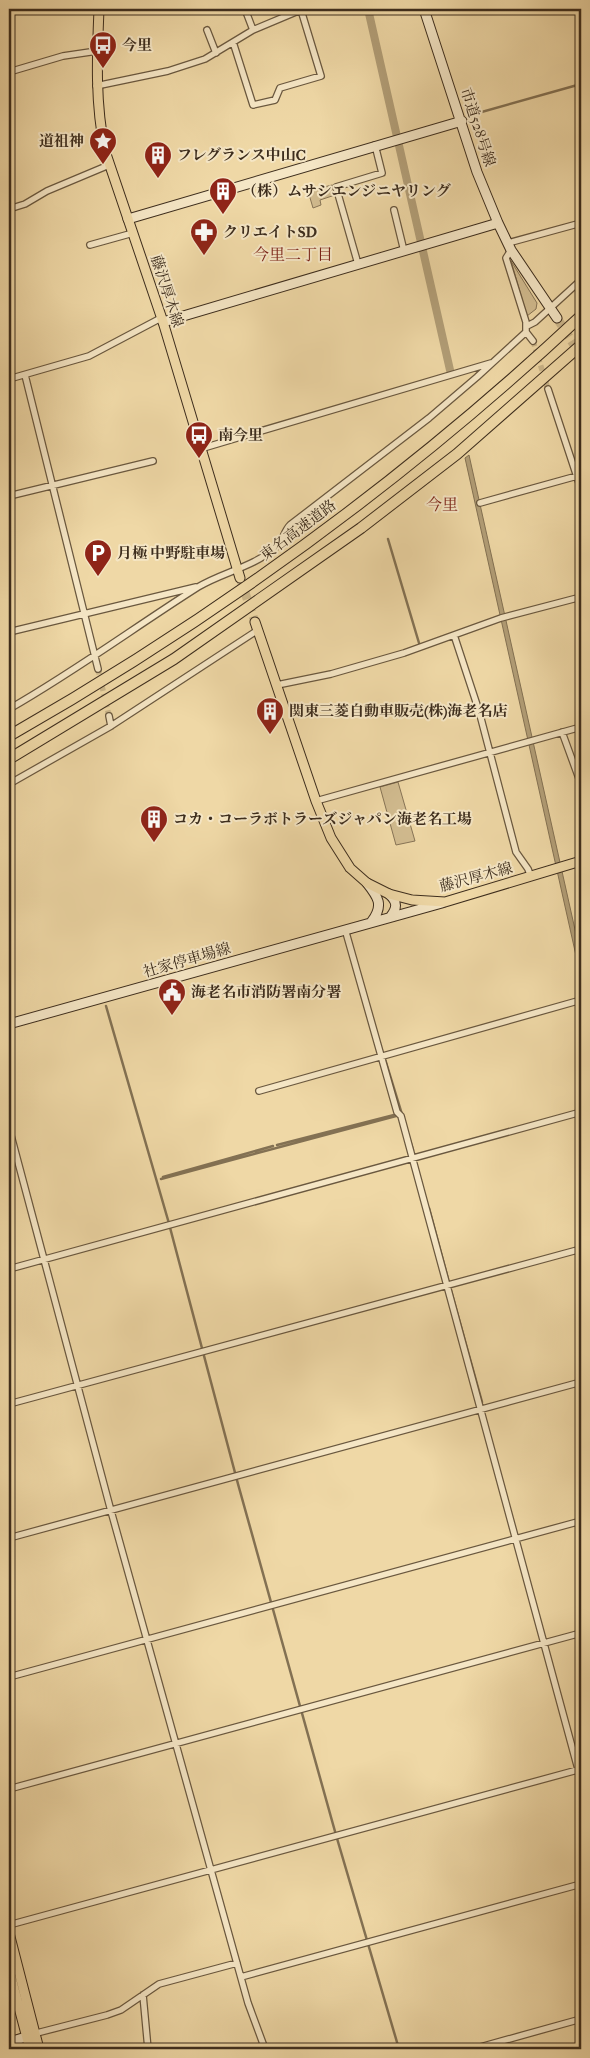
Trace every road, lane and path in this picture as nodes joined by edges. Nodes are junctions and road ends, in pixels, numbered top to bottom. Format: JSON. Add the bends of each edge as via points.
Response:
{"nodes":[{"id":1,"x":99,"y":9,"type":"edge"},
{"id":2,"x":245,"y":9,"type":"edge"},
{"id":3,"x":302,"y":9,"type":"edge"},
{"id":4,"x":424,"y":9,"type":"edge"},
{"id":5,"x":207,"y":30,"type":"dead end"},
{"id":6,"x":253,"y":30,"type":"junction"},
{"id":7,"x":233,"y":42,"type":"junction"},
{"id":8,"x":97,"y":51,"type":"junction"},
{"id":9,"x":216,"y":53,"type":"junction"},
{"id":10,"x":9,"y":72,"type":"edge"},
{"id":11,"x":96,"y":86,"type":"junction"},
{"id":12,"x":462,"y":120,"type":"junction"},
{"id":13,"x":374,"y":145,"type":"junction"},
{"id":14,"x":110,"y":165,"type":"junction"},
{"id":15,"x":9,"y":209,"type":"edge"},
{"id":16,"x":394,"y":210,"type":"dead end"},
{"id":17,"x":128,"y":219,"type":"junction"},
{"id":18,"x":498,"y":223,"type":"junction"},
{"id":19,"x":581,"y":223,"type":"edge"},
{"id":20,"x":133,"y":233,"type":"junction"},
{"id":21,"x":90,"y":245,"type":"dead end"},
{"id":22,"x":510,"y":247,"type":"junction"},
{"id":23,"x":404,"y":251,"type":"junction"},
{"id":24,"x":358,"y":264,"type":"junction"},
{"id":25,"x":581,"y":280,"type":"edge"},
{"id":26,"x":551,"y":308,"type":"junction"},
{"id":27,"x":581,"y":316,"type":"edge"},
{"id":28,"x":557,"y":318,"type":"tunnel mouth"},
{"id":29,"x":162,"y":320,"type":"junction"},
{"id":30,"x":526,"y":329,"type":"junction"},
{"id":31,"x":532,"y":341,"type":"tunnel mouth"},
{"id":32,"x":581,"y":345,"type":"edge"},
{"id":33,"x":492,"y":363,"type":"junction"},
{"id":34,"x":25,"y":375,"type":"junction"},
{"id":35,"x":9,"y":379,"type":"edge"},
{"id":36,"x":548,"y":389,"type":"tunnel mouth"},
{"id":37,"x":200,"y":449,"type":"junction"},
{"id":38,"x":153,"y":461,"type":"dead end"},
{"id":39,"x":578,"y":471,"type":"edge"},
{"id":40,"x":52,"y":485,"type":"junction"},
{"id":41,"x":581,"y":488,"type":"edge"},
{"id":42,"x":9,"y":496,"type":"edge"},
{"id":43,"x":480,"y":503,"type":"dead end"},
{"id":44,"x":238,"y":574,"type":"junction"},
{"id":45,"x":200,"y":586,"type":"junction"},
{"id":46,"x":581,"y":597,"type":"edge"},
{"id":47,"x":84,"y":614,"type":"junction"},
{"id":48,"x":256,"y":626,"type":"joint"},
{"id":49,"x":9,"y":632,"type":"edge"},
{"id":50,"x":454,"y":635,"type":"junction"},
{"id":51,"x":94,"y":657,"type":"junction"},
{"id":52,"x":98,"y":669,"type":"tunnel mouth"},
{"id":53,"x":277,"y":685,"type":"junction"},
{"id":54,"x":9,"y":709,"type":"edge"},
{"id":55,"x":108,"y":716,"type":"tunnel mouth"},
{"id":56,"x":111,"y":726,"type":"junction"},
{"id":57,"x":581,"y":727,"type":"edge"},
{"id":58,"x":562,"y":732,"type":"junction"},
{"id":59,"x":9,"y":736,"type":"edge"},
{"id":60,"x":490,"y":752,"type":"junction"},
{"id":61,"x":9,"y":759,"type":"edge"},
{"id":62,"x":9,"y":784,"type":"edge"},
{"id":63,"x":581,"y":784,"type":"edge"},
{"id":64,"x":316,"y":801,"type":"junction"},
{"id":65,"x":581,"y":861,"type":"edge"},
{"id":66,"x":531,"y":877,"type":"junction"},
{"id":67,"x":366,"y":884,"type":"junction"},
{"id":68,"x":389,"y":894,"type":"junction"},
{"id":69,"x":445,"y":902,"type":"junction"},
{"id":70,"x":391,"y":916,"type":"junction"},
{"id":71,"x":372,"y":921,"type":"junction"},
{"id":72,"x":345,"y":929,"type":"junction"},
{"id":73,"x":581,"y":1000,"type":"edge"},
{"id":74,"x":9,"y":1024,"type":"edge"},
{"id":75,"x":382,"y":1056,"type":"junction"},
{"id":76,"x":259,"y":1092,"type":"dead end"},
{"id":77,"x":581,"y":1112,"type":"edge"},
{"id":78,"x":9,"y":1128,"type":"edge"},
{"id":79,"x":412,"y":1157,"type":"junction"},
{"id":80,"x":581,"y":1249,"type":"edge"},
{"id":81,"x":45,"y":1259,"type":"junction"},
{"id":82,"x":9,"y":1269,"type":"edge"},
{"id":83,"x":446,"y":1284,"type":"junction"},
{"id":84,"x":581,"y":1382,"type":"edge"},
{"id":85,"x":78,"y":1385,"type":"junction"},
{"id":86,"x":9,"y":1404,"type":"edge"},
{"id":87,"x":482,"y":1409,"type":"junction"},
{"id":88,"x":111,"y":1511,"type":"junction"},
{"id":89,"x":581,"y":1521,"type":"edge"},
{"id":90,"x":9,"y":1538,"type":"edge"},
{"id":91,"x":516,"y":1539,"type":"junction"},
{"id":92,"x":581,"y":1633,"type":"edge"},
{"id":93,"x":147,"y":1641,"type":"junction"},
{"id":94,"x":544,"y":1643,"type":"junction"},
{"id":95,"x":9,"y":1678,"type":"edge"},
{"id":96,"x":176,"y":1744,"type":"junction"},
{"id":97,"x":580,"y":1769,"type":"edge"},
{"id":98,"x":9,"y":1788,"type":"edge"},
{"id":99,"x":211,"y":1870,"type":"junction"},
{"id":100,"x":581,"y":1884,"type":"edge"},
{"id":101,"x":9,"y":1925,"type":"edge"},
{"id":102,"x":9,"y":1933,"type":"edge"},
{"id":103,"x":237,"y":1963,"type":"junction"},
{"id":104,"x":9,"y":1970,"type":"edge"},
{"id":105,"x":241,"y":1977,"type":"junction"},
{"id":106,"x":143,"y":1995,"type":"junction"},
{"id":107,"x":581,"y":2019,"type":"edge"},
{"id":108,"x":31,"y":2035,"type":"junction"},
{"id":109,"x":9,"y":2042,"type":"edge"},
{"id":110,"x":30,"y":2049,"type":"edge"},
{"id":111,"x":39,"y":2049,"type":"edge"},
{"id":112,"x":148,"y":2049,"type":"edge"},
{"id":113,"x":264,"y":2049,"type":"edge"},
{"id":114,"x":473,"y":2049,"type":"edge"}],
"edges":[{"from":1,"to":8,"type":"main road","name":"藤沢厚木線"},
{"from":2,"to":6,"type":"street"},
{"from":3,"to":6,"type":"street"},
{"from":3,"to":7,"type":"street","via":[[321,76],[280,88],[275,100],[253,105]]},
{"from":4,"to":12,"type":"street","name":"市道528号線"},
{"from":5,"to":9,"type":"street"},
{"from":6,"to":7,"type":"street"},
{"from":7,"to":9,"type":"street"},
{"from":8,"to":10,"type":"street","via":[[63,56]]},
{"from":8,"to":11,"type":"main road","name":"藤沢厚木線"},
{"from":9,"to":11,"type":"street","via":[[168,71]]},
{"from":11,"to":14,"type":"main road","name":"藤沢厚木線","via":[[101,130]]},
{"from":12,"to":13,"type":"street"},
{"from":12,"to":18,"type":"street","name":"市道528号線","via":[[477,172]]},
{"from":13,"to":17,"type":"street"},
{"from":13,"to":24,"type":"street","via":[[382,173],[336,187]]},
{"from":14,"to":15,"type":"street"},
{"from":14,"to":17,"type":"main road","name":"藤沢厚木線"},
{"from":16,"to":23,"type":"street"},
{"from":17,"to":20,"type":"main road","name":"藤沢厚木線"},
{"from":18,"to":22,"type":"street","name":"市道528号線"},
{"from":18,"to":23,"type":"street"},
{"from":19,"to":22,"type":"street"},
{"from":20,"to":21,"type":"street"},
{"from":20,"to":29,"type":"main road","name":"藤沢厚木線"},
{"from":22,"to":26,"type":"street","name":"市道528号線"},
{"from":22,"to":30,"type":"street","via":[[506,258]]},
{"from":23,"to":24,"type":"street"},
{"from":24,"to":29,"type":"street"},
{"from":25,"to":26,"type":"street"},
{"from":26,"to":28,"type":"street","name":"市道528号線"},
{"from":26,"to":30,"type":"street"},
{"from":27,"to":59,"type":"highway","name":"東名高速道路","via":[[458,424],[291,555],[110,676]]},
{"from":29,"to":34,"type":"street","via":[[88,356]]},
{"from":29,"to":37,"type":"main road","name":"藤沢厚木線"},
{"from":30,"to":31,"type":"street"},
{"from":30,"to":33,"type":"street"},
{"from":32,"to":61,"type":"highway","via":[[457,454],[362,528],[166,664]]},
{"from":33,"to":37,"type":"street"},
{"from":33,"to":44,"type":"street","via":[[428,418],[290,525],[278,545]]},
{"from":34,"to":35,"type":"street"},
{"from":34,"to":40,"type":"street"},
{"from":36,"to":39,"type":"street"},
{"from":37,"to":44,"type":"main road","name":"藤沢厚木線"},
{"from":38,"to":40,"type":"street"},
{"from":39,"to":41,"type":"street"},
{"from":39,"to":43,"type":"street"},
{"from":40,"to":42,"type":"street"},
{"from":40,"to":47,"type":"street"},
{"from":44,"to":45,"type":"street"},
{"from":45,"to":47,"type":"street"},
{"from":45,"to":51,"type":"street"},
{"from":46,"to":50,"type":"street"},
{"from":47,"to":49,"type":"street"},
{"from":47,"to":51,"type":"street"},
{"from":48,"to":53,"type":"main road","name":"藤沢厚木線"},
{"from":48,"to":56,"type":"street"},
{"from":50,"to":53,"type":"street","via":[[368,664]]},
{"from":50,"to":60,"type":"street"},
{"from":51,"to":52,"type":"street"},
{"from":51,"to":54,"type":"street"},
{"from":53,"to":64,"type":"main road","name":"藤沢厚木線"},
{"from":55,"to":56,"type":"street"},
{"from":56,"to":62,"type":"street"},
{"from":57,"to":58,"type":"street"},
{"from":58,"to":60,"type":"street"},
{"from":58,"to":63,"type":"street"},
{"from":60,"to":64,"type":"street"},
{"from":60,"to":66,"type":"street","via":[[516,852]]},
{"from":64,"to":67,"type":"main road","name":"藤沢厚木線","via":[[340,855]]},
{"from":65,"to":66,"type":"main road","name":"藤沢厚木線"},
{"from":66,"to":69,"type":"main road","name":"藤沢厚木線"},
{"from":67,"to":68,"type":"main road","name":"藤沢厚木線"},
{"from":67,"to":71,"type":"street","via":[[379,902],[379,911]]},
{"from":68,"to":69,"type":"main road","name":"藤沢厚木線","via":[[412,900]]},
{"from":68,"to":70,"type":"street","via":[[396,905]]},
{"from":69,"to":70,"type":"street","name":"社家停車場線"},
{"from":70,"to":71,"type":"street","name":"社家停車場線"},
{"from":71,"to":72,"type":"street","name":"社家停車場線"},
{"from":72,"to":74,"type":"street","name":"社家停車場線"},
{"from":72,"to":75,"type":"street"},
{"from":73,"to":75,"type":"street"},
{"from":75,"to":76,"type":"street"},
{"from":75,"to":79,"type":"street"},
{"from":77,"to":79,"type":"street"},
{"from":78,"to":81,"type":"street"},
{"from":79,"to":81,"type":"street"},
{"from":79,"to":83,"type":"street"},
{"from":80,"to":83,"type":"street"},
{"from":81,"to":82,"type":"street"},
{"from":81,"to":85,"type":"street"},
{"from":83,"to":85,"type":"street"},
{"from":83,"to":87,"type":"street"},
{"from":84,"to":87,"type":"street"},
{"from":85,"to":86,"type":"street"},
{"from":85,"to":88,"type":"street"},
{"from":87,"to":88,"type":"street"},
{"from":87,"to":91,"type":"street"},
{"from":88,"to":90,"type":"street"},
{"from":88,"to":93,"type":"street"},
{"from":89,"to":91,"type":"street"},
{"from":91,"to":93,"type":"street"},
{"from":91,"to":94,"type":"street"},
{"from":92,"to":94,"type":"street"},
{"from":93,"to":95,"type":"street"},
{"from":93,"to":96,"type":"street"},
{"from":94,"to":96,"type":"street"},
{"from":94,"to":97,"type":"street"},
{"from":96,"to":98,"type":"street"},
{"from":96,"to":99,"type":"street"},
{"from":97,"to":99,"type":"street"},
{"from":99,"to":101,"type":"street"},
{"from":99,"to":103,"type":"street"},
{"from":100,"to":105,"type":"street"},
{"from":102,"to":108,"type":"main road"},
{"from":103,"to":105,"type":"street"},
{"from":103,"to":106,"type":"street","via":[[159,1984]]},
{"from":104,"to":108,"type":"main road"},
{"from":105,"to":113,"type":"street"},
{"from":106,"to":108,"type":"street","via":[[121,2010]]},
{"from":106,"to":112,"type":"street"},
{"from":107,"to":114,"type":"street"},
{"from":108,"to":109,"type":"street"},
{"from":108,"to":110,"type":"main road"},
{"from":108,"to":111,"type":"main road"}]}
